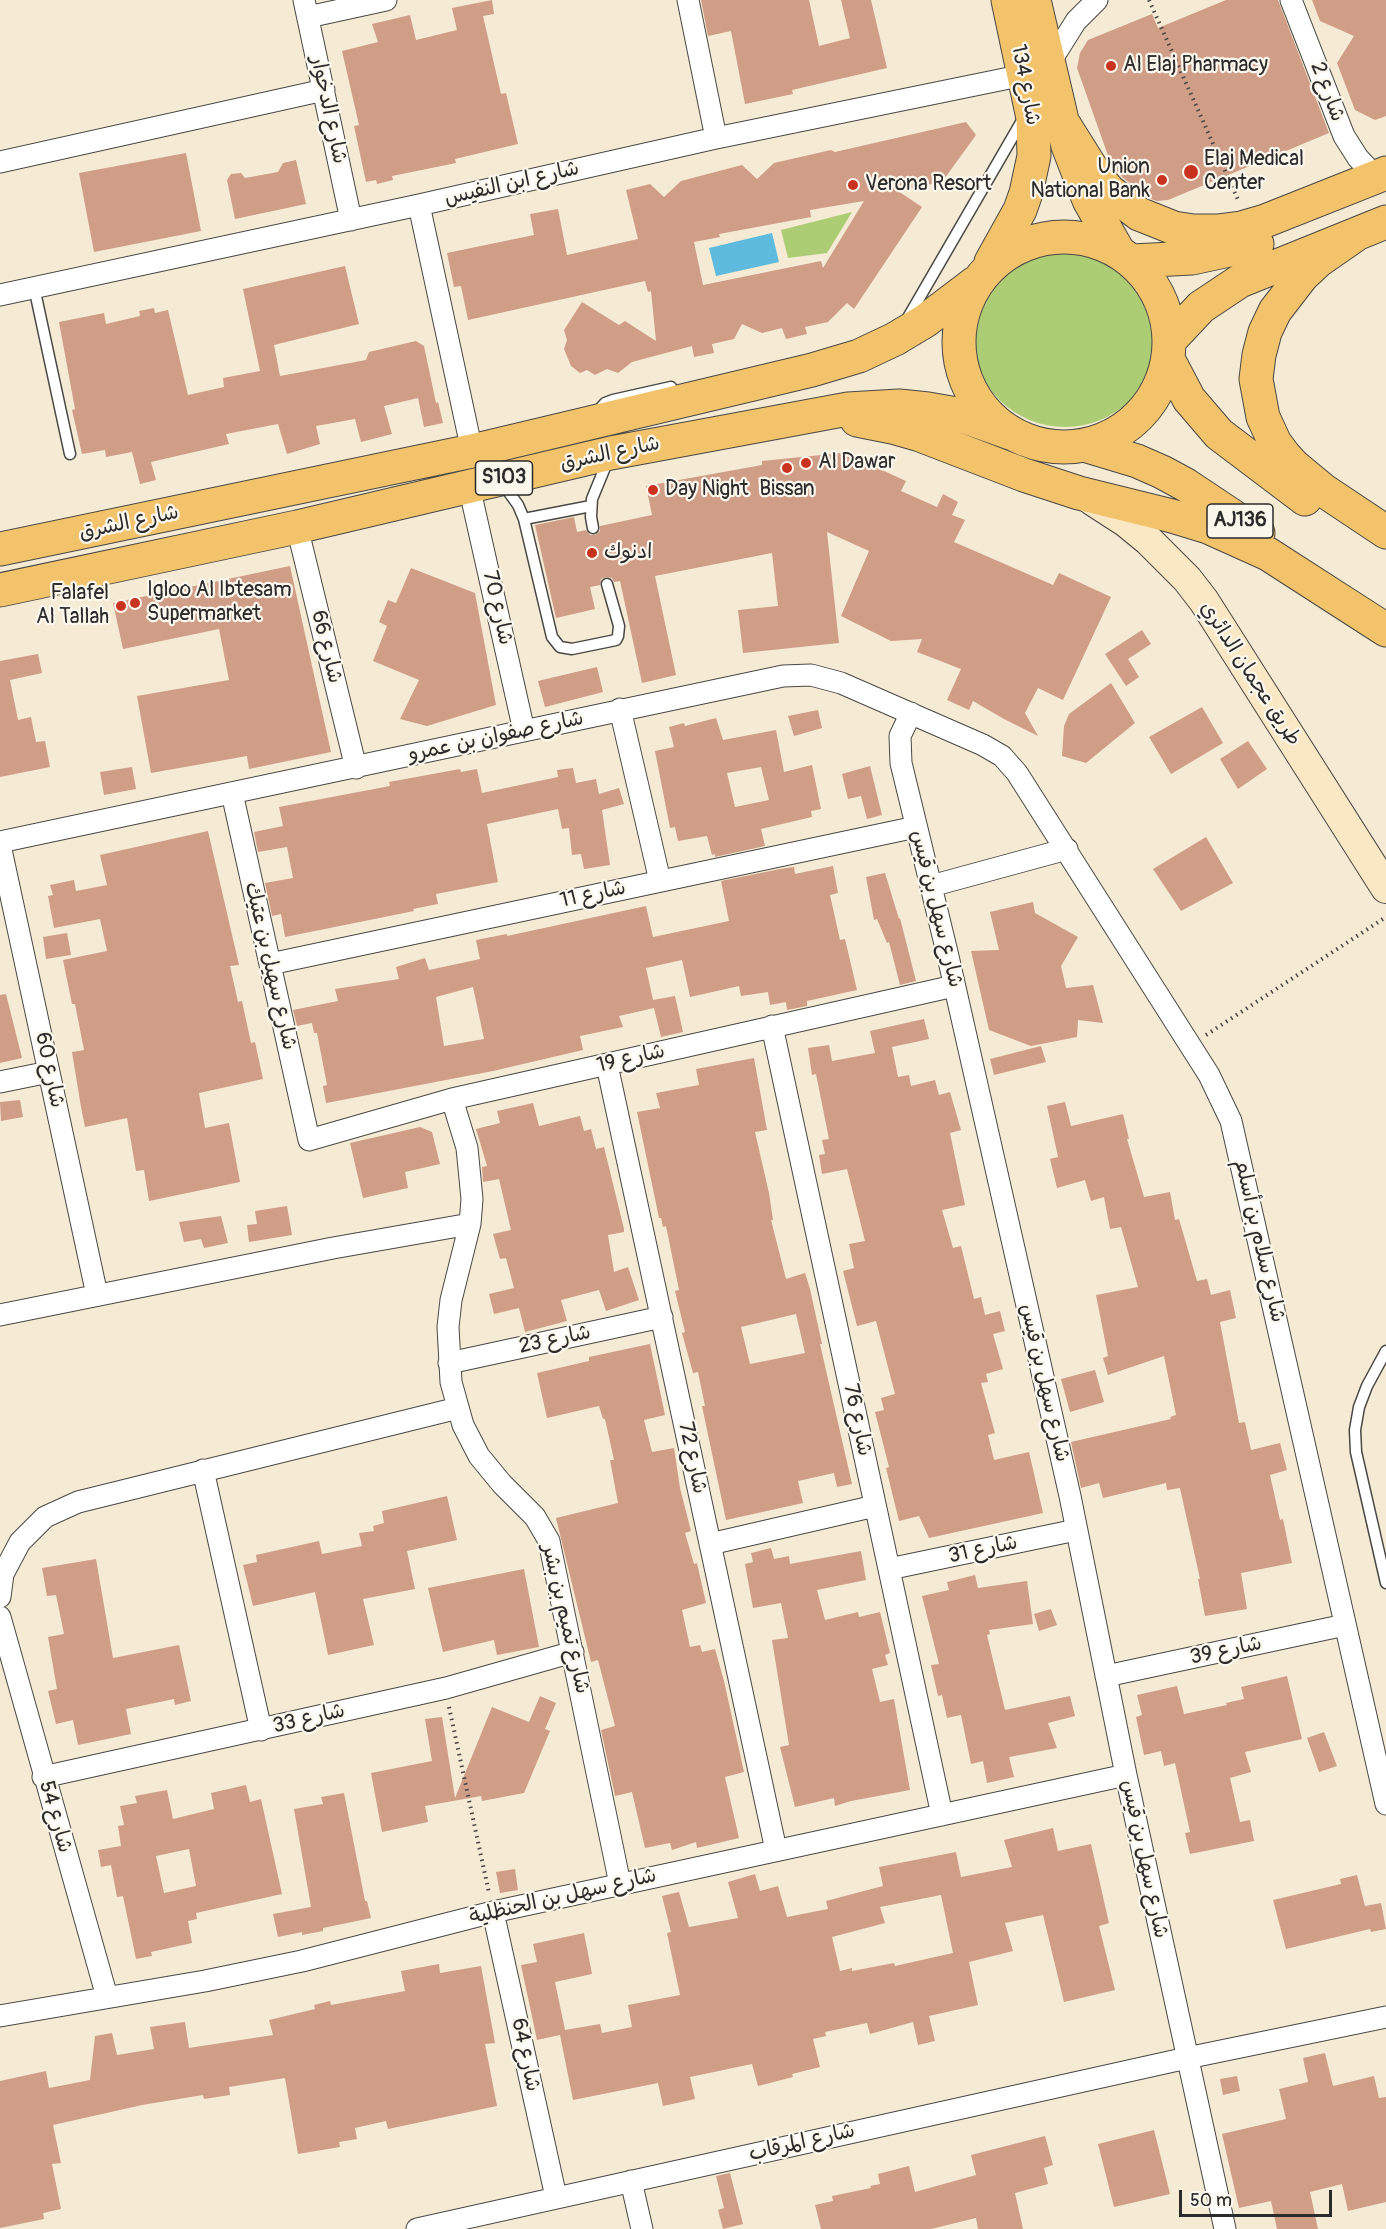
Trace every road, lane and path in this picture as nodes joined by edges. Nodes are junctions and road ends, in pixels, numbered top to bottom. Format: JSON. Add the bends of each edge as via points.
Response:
{"nodes":[{"id":1,"x":386,"y":0,"type":"edge"},
{"id":2,"x":688,"y":0,"type":"edge"},
{"id":3,"x":1008,"y":0,"type":"edge"},
{"id":4,"x":1034,"y":0,"type":"edge"},
{"id":5,"x":1097,"y":0,"type":"edge"},
{"id":6,"x":1149,"y":0,"type":"edge"},
{"id":7,"x":1291,"y":0,"type":"edge"},
{"id":8,"x":306,"y":9,"type":"edge"},
{"id":9,"x":1034,"y":82,"type":"junction"},
{"id":10,"x":324,"y":90,"type":"junction"},
{"id":11,"x":1060,"y":118,"type":"junction"},
{"id":12,"x":716,"y":138,"type":"junction"},
{"id":13,"x":0,"y":162,"type":"edge"},
{"id":14,"x":1383,"y":180,"type":"edge"},
{"id":15,"x":419,"y":205,"type":"junction"},
{"id":16,"x":351,"y":220,"type":"junction"},
{"id":17,"x":1386,"y":222,"type":"edge"},
{"id":18,"x":1249,"y":225,"type":"junction"},
{"id":19,"x":1354,"y":236,"type":"junction"},
{"id":20,"x":1125,"y":256,"type":"junction"},
{"id":21,"x":981,"y":276,"type":"junction"},
{"id":22,"x":34,"y":287,"type":"junction"},
{"id":23,"x":0,"y":295,"type":"edge"},
{"id":24,"x":895,"y":339,"type":"junction"},
{"id":25,"x":1169,"y":349,"type":"junction"},
{"id":26,"x":680,"y":385,"type":"dead end"},
{"id":27,"x":804,"y":417,"type":"junction"},
{"id":28,"x":584,"y":426,"type":"junction"},
{"id":29,"x":1010,"y":433,"type":"junction"},
{"id":30,"x":1084,"y":445,"type":"junction"},
{"id":31,"x":472,"y":451,"type":"junction"},
{"id":32,"x":611,"y":453,"type":"junction"},
{"id":33,"x":70,"y":454,"type":"dead end"},
{"id":34,"x":484,"y":482,"type":"junction"},
{"id":35,"x":1079,"y":493,"type":"junction"},
{"id":36,"x":591,"y":506,"type":"junction"},
{"id":37,"x":524,"y":519,"type":"junction"},
{"id":38,"x":297,"y":526,"type":"junction"},
{"id":39,"x":593,"y":528,"type":"dead end"},
{"id":40,"x":1386,"y":532,"type":"edge"},
{"id":41,"x":0,"y":549,"type":"edge"},
{"id":42,"x":1386,"y":554,"type":"edge"},
{"id":43,"x":607,"y":584,"type":"dead end"},
{"id":44,"x":0,"y":590,"type":"edge"},
{"id":45,"x":1386,"y":617,"type":"edge"},
{"id":46,"x":1386,"y":630,"type":"edge"},
{"id":47,"x":620,"y":709,"type":"junction"},
{"id":48,"x":910,"y":713,"type":"junction"},
{"id":49,"x":524,"y":731,"type":"junction"},
{"id":50,"x":982,"y":745,"type":"joint"},
{"id":51,"x":356,"y":768,"type":"junction"},
{"id":52,"x":232,"y":793,"type":"junction"},
{"id":53,"x":916,"y":827,"type":"junction"},
{"id":54,"x":0,"y":843,"type":"edge"},
{"id":55,"x":1067,"y":849,"type":"junction"},
{"id":56,"x":660,"y":881,"type":"junction"},
{"id":57,"x":931,"y":885,"type":"junction"},
{"id":58,"x":1386,"y":888,"type":"edge"},
{"id":59,"x":1386,"y":917,"type":"edge"},
{"id":60,"x":270,"y":964,"type":"junction"},
{"id":61,"x":954,"y":986,"type":"junction"},
{"id":62,"x":772,"y":1026,"type":"junction"},
{"id":63,"x":1190,"y":1045,"type":"junction"},
{"id":64,"x":607,"y":1065,"type":"junction"},
{"id":65,"x":49,"y":1071,"type":"junction"},
{"id":66,"x":0,"y":1082,"type":"edge"},
{"id":67,"x":452,"y":1099,"type":"junction"},
{"id":68,"x":309,"y":1140,"type":"joint"},
{"id":69,"x":470,"y":1224,"type":"junction"},
{"id":70,"x":97,"y":1295,"type":"junction"},
{"id":71,"x":0,"y":1315,"type":"edge"},
{"id":72,"x":662,"y":1317,"type":"junction"},
{"id":73,"x":1386,"y":1351,"type":"edge"},
{"id":74,"x":449,"y":1363,"type":"junction"},
{"id":75,"x":458,"y":1408,"type":"junction"},
{"id":76,"x":203,"y":1470,"type":"junction"},
{"id":77,"x":875,"y":1506,"type":"junction"},
{"id":78,"x":1076,"y":1530,"type":"junction"},
{"id":79,"x":710,"y":1544,"type":"junction"},
{"id":80,"x":889,"y":1569,"type":"junction"},
{"id":81,"x":1386,"y":1583,"type":"edge"},
{"id":82,"x":0,"y":1598,"type":"edge"},
{"id":83,"x":0,"y":1617,"type":"edge"},
{"id":84,"x":1345,"y":1625,"type":"junction"},
{"id":85,"x":3,"y":1642,"type":"edge"},
{"id":86,"x":573,"y":1652,"type":"junction"},
{"id":87,"x":1106,"y":1676,"type":"junction"},
{"id":88,"x":446,"y":1688,"type":"junction"},
{"id":89,"x":261,"y":1730,"type":"junction"},
{"id":90,"x":1126,"y":1774,"type":"junction"},
{"id":91,"x":43,"y":1777,"type":"junction"},
{"id":92,"x":1386,"y":1804,"type":"edge"},
{"id":93,"x":942,"y":1815,"type":"junction"},
{"id":94,"x":776,"y":1850,"type":"junction"},
{"id":95,"x":620,"y":1884,"type":"junction"},
{"id":96,"x":493,"y":1912,"type":"junction"},
{"id":97,"x":107,"y":1997,"type":"junction"},
{"id":98,"x":0,"y":2016,"type":"edge"},
{"id":99,"x":1386,"y":2017,"type":"edge"},
{"id":100,"x":1187,"y":2058,"type":"junction"},
{"id":101,"x":631,"y":2181,"type":"junction"},
{"id":102,"x":556,"y":2198,"type":"junction"},
{"id":103,"x":417,"y":2229,"type":"edge"},
{"id":104,"x":642,"y":2229,"type":"edge"},
{"id":105,"x":1225,"y":2229,"type":"edge"}],
"edges":[{"from":1,"to":8,"type":"street"},
{"from":2,"to":12,"type":"street"},
{"from":3,"to":9,"type":"main road","name":"شارع 134"},
{"from":4,"to":9,"type":"main road","name":"شارع 134"},
{"from":5,"to":9,"type":"street","via":[[1076,21]]},
{"from":6,"to":18,"type":"path"},
{"from":7,"to":14,"type":"street","name":"شارع 2","via":[[1344,136],[1358,158]]},
{"from":8,"to":10,"type":"street","name":"شارع الدخوار"},
{"from":9,"to":11,"type":"main road","name":"شارع 134"},
{"from":9,"to":12,"type":"street","name":"شارع ابن النفيس"},
{"from":9,"to":21,"type":"main road","name":"شارع 134","via":[[1034,156],[1026,193],[1016,219]]},
{"from":9,"to":24,"type":"lane"},
{"from":10,"to":13,"type":"street"},
{"from":10,"to":16,"type":"street","name":"شارع الدخوار"},
{"from":11,"to":18,"type":"main road","via":[[1097,177],[1123,204],[1139,214],[1193,231]]},
{"from":11,"to":20,"type":"main road","name":"شارع 134","via":[[1089,200]]},
{"from":12,"to":15,"type":"street","name":"شارع ابن النفيس"},
{"from":14,"to":18,"type":"main road"},
{"from":14,"to":20,"type":"main road","via":[[1281,236],[1252,245],[1192,258]]},
{"from":15,"to":16,"type":"street","name":"شارع ابن النفيس"},
{"from":15,"to":31,"type":"street"},
{"from":16,"to":22,"type":"street","name":"شارع ابن النفيس"},
{"from":17,"to":19,"type":"main road"},
{"from":19,"to":25,"type":"main road","via":[[1240,281],[1202,307]]},
{"from":19,"to":40,"type":"main road","via":[[1318,261],[1275,310],[1258,355],[1256,380],[1263,417],[1284,455],[1323,490]]},
{"from":20,"to":21,"type":"main road","via":[[1099,242],[1059,236],[1039,239],[1002,255]]},
{"from":20,"to":25,"type":"main road","via":[[1155,288],[1168,322]]},
{"from":21,"to":24,"type":"main road","name":"شارع الشرق","number":"S103","via":[[925,321]]},
{"from":21,"to":29,"type":"main road","via":[[964,305],[958,353],[975,399]]},
{"from":22,"to":23,"type":"street","name":"شارع ابن النفيس"},
{"from":22,"to":33,"type":"lane"},
{"from":24,"to":28,"type":"main road","name":"شارع الشرق","number":"S103","via":[[859,356],[802,367]]},
{"from":25,"to":30,"type":"main road","via":[[1161,383],[1148,405],[1131,424]]},
{"from":25,"to":42,"type":"main road","number":"AJ136","via":[[1189,399],[1219,434],[1282,483]]},
{"from":26,"to":28,"type":"lane","via":[[609,401]]},
{"from":27,"to":29,"type":"main road","name":"شارع الشرق","number":"S103","via":[[899,406],[957,414]]},
{"from":27,"to":32,"type":"main road","name":"شارع الشرق","number":"S103"},
{"from":27,"to":35,"type":"main road","via":[[834,417],[892,427]]},
{"from":28,"to":31,"type":"main road","name":"شارع الشرق","number":"S103"},
{"from":29,"to":30,"type":"main road","via":[[1034,443]]},
{"from":30,"to":45,"type":"main road","number":"AJ136","via":[[1137,461],[1186,485]]},
{"from":31,"to":41,"type":"main road","name":"شارع الشرق","number":"S103"},
{"from":32,"to":34,"type":"main road","name":"شارع الشرق","number":"S103"},
{"from":32,"to":36,"type":"lane"},
{"from":34,"to":37,"type":"lane","via":[[514,498]]},
{"from":34,"to":38,"type":"main road","name":"شارع الشرق","number":"S103"},
{"from":34,"to":49,"type":"street","name":"شارع 70"},
{"from":35,"to":46,"type":"main road","via":[[1172,516],[1238,540],[1296,571]]},
{"from":35,"to":58,"type":"main road","name":"طريق عجمان الدائري","via":[[1148,540],[1198,593]]},
{"from":36,"to":37,"type":"lane"},
{"from":36,"to":39,"type":"lane"},
{"from":37,"to":43,"type":"lane","via":[[552,638],[560,647],[572,649],[615,640],[618,636],[619,626]]},
{"from":38,"to":44,"type":"main road","name":"شارع الشرق","number":"S103"},
{"from":38,"to":51,"type":"street","name":"شارع 66"},
{"from":47,"to":48,"type":"street","name":"شارع صفوان بن عمرو","via":[[797,675],[826,678]]},
{"from":47,"to":49,"type":"street","name":"شارع صفوان بن عمرو"},
{"from":47,"to":56,"type":"street"},
{"from":48,"to":50,"type":"street","name":"شارع صفوان بن عمرو"},
{"from":48,"to":53,"type":"street","name":"شارع سهل بن قيس","via":[[900,736],[899,750]]},
{"from":49,"to":51,"type":"street","name":"شارع صفوان بن عمرو"},
{"from":50,"to":55,"type":"street","name":"شارع سلام بن أسلم","via":[[1010,764]]},
{"from":51,"to":52,"type":"street","name":"شارع صفوان بن عمرو"},
{"from":52,"to":54,"type":"street","name":"شارع صفوان بن عمرو"},
{"from":52,"to":60,"type":"street","name":"شارع سهيل بن عتيك"},
{"from":53,"to":56,"type":"street","name":"شارع 11"},
{"from":53,"to":57,"type":"street","name":"شارع سهل بن قيس"},
{"from":54,"to":65,"type":"street","name":"شارع 60"},
{"from":55,"to":57,"type":"street"},
{"from":55,"to":63,"type":"street","name":"شارع سلام بن أسلم"},
{"from":56,"to":60,"type":"street","name":"شارع 11"},
{"from":57,"to":61,"type":"street","name":"شارع سهل بن قيس"},
{"from":59,"to":63,"type":"path"},
{"from":60,"to":68,"type":"street","name":"شارع سهيل بن عتيك"},
{"from":61,"to":62,"type":"street","name":"شارع 19"},
{"from":61,"to":78,"type":"street","name":"شارع سهل بن قيس"},
{"from":62,"to":64,"type":"street","name":"شارع 19"},
{"from":62,"to":77,"type":"street","name":"شارع 76"},
{"from":63,"to":84,"type":"street","name":"شارع سلام بن أسلم","via":[[1221,1098],[1238,1146]]},
{"from":64,"to":67,"type":"street","name":"شارع 19"},
{"from":64,"to":72,"type":"street","name":"شارع 72"},
{"from":65,"to":66,"type":"street"},
{"from":65,"to":70,"type":"street","name":"شارع 60"},
{"from":67,"to":68,"type":"street","name":"شارع 19"},
{"from":67,"to":69,"type":"street","name":"شارع تميم بن بشر","via":[[467,1148]]},
{"from":69,"to":70,"type":"street"},
{"from":69,"to":74,"type":"street","name":"شارع تميم بن بشر","via":[[450,1300]]},
{"from":70,"to":71,"type":"street"},
{"from":72,"to":74,"type":"street","name":"شارع 23"},
{"from":72,"to":79,"type":"street","name":"شارع 72"},
{"from":73,"to":81,"type":"lane","via":[[1367,1386],[1355,1430],[1356,1452]]},
{"from":74,"to":75,"type":"street","name":"شارع تميم بن بشر"},
{"from":75,"to":76,"type":"street"},
{"from":75,"to":86,"type":"street","name":"شارع تميم بن بشر","via":[[479,1456],[536,1517],[549,1541]]},
{"from":76,"to":82,"type":"street","via":[[78,1502],[45,1517],[20,1542],[3,1574]]},
{"from":76,"to":89,"type":"street"},
{"from":77,"to":79,"type":"street"},
{"from":77,"to":80,"type":"street","name":"شارع 76"},
{"from":78,"to":80,"type":"street","name":"شارع 31"},
{"from":78,"to":87,"type":"street","name":"شارع سهل بن قيس"},
{"from":79,"to":94,"type":"street","name":"شارع 72"},
{"from":80,"to":93,"type":"street","name":"شارع 76"},
{"from":83,"to":85,"type":"street","name":"شارع 54"},
{"from":84,"to":87,"type":"street","name":"شارع 39"},
{"from":84,"to":92,"type":"street","name":"شارع سلام بن أسلم"},
{"from":85,"to":91,"type":"street","name":"شارع 54"},
{"from":86,"to":88,"type":"street","name":"شارع 33"},
{"from":86,"to":95,"type":"street","name":"شارع تميم بن بشر"},
{"from":87,"to":90,"type":"street","name":"شارع سهل بن قيس"},
{"from":88,"to":89,"type":"street","name":"شارع 33"},
{"from":88,"to":96,"type":"path"},
{"from":89,"to":91,"type":"street","name":"شارع 33"},
{"from":90,"to":93,"type":"street","name":"شارع سهل بن الحنظلية"},
{"from":90,"to":100,"type":"street","name":"شارع سهل بن قيس"},
{"from":91,"to":97,"type":"street","name":"شارع 54"},
{"from":93,"to":94,"type":"street","name":"شارع سهل بن الحنظلية"},
{"from":94,"to":95,"type":"street","name":"شارع سهل بن الحنظلية"},
{"from":95,"to":96,"type":"street","name":"شارع سهل بن الحنظلية"},
{"from":96,"to":97,"type":"street","name":"شارع سهل بن الحنظلية","via":[[302,1960]]},
{"from":96,"to":102,"type":"street","name":"شارع 64"},
{"from":97,"to":98,"type":"street","name":"شارع سهل بن الحنظلية"},
{"from":99,"to":100,"type":"street","name":"شارع المرقاب"},
{"from":100,"to":101,"type":"street","name":"شارع المرقاب"},
{"from":100,"to":105,"type":"street","name":"شارع سهل بن قيس"},
{"from":101,"to":102,"type":"street","name":"شارع المرقاب"},
{"from":101,"to":104,"type":"street"},
{"from":102,"to":103,"type":"street","name":"شارع المرقاب"}]}
